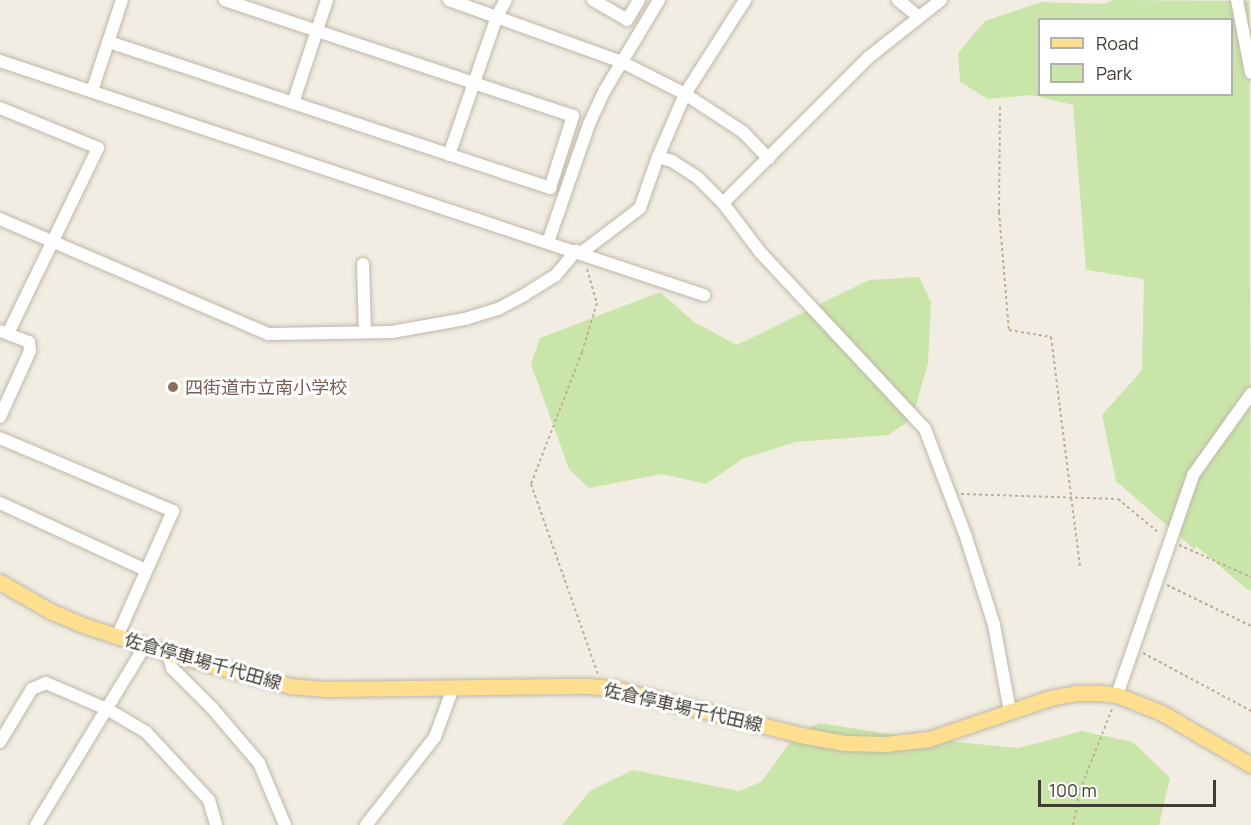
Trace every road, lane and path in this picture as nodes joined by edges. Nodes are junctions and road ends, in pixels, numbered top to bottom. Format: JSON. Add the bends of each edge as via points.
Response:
{"nodes":[{"id":1,"x":122,"y":0,"type":"edge"},
{"id":2,"x":225,"y":0,"type":"edge"},
{"id":3,"x":327,"y":0,"type":"edge"},
{"id":4,"x":449,"y":0,"type":"edge"},
{"id":5,"x":506,"y":0,"type":"edge"},
{"id":6,"x":593,"y":0,"type":"edge"},
{"id":7,"x":639,"y":0,"type":"edge"},
{"id":8,"x":659,"y":0,"type":"edge"},
{"id":9,"x":745,"y":0,"type":"edge"},
{"id":10,"x":898,"y":0,"type":"edge"},
{"id":11,"x":940,"y":0,"type":"edge"},
{"id":12,"x":1237,"y":0,"type":"edge"},
{"id":13,"x":497,"y":16,"type":"junction"},
{"id":14,"x":918,"y":16,"type":"junction"},
{"id":15,"x":317,"y":31,"type":"junction"},
{"id":16,"x":109,"y":42,"type":"junction"},
{"id":17,"x":0,"y":61,"type":"edge"},
{"id":18,"x":622,"y":62,"type":"junction"},
{"id":19,"x":1251,"y":73,"type":"edge"},
{"id":20,"x":474,"y":83,"type":"junction"},
{"id":21,"x":92,"y":91,"type":"junction"},
{"id":22,"x":686,"y":94,"type":"junction"},
{"id":23,"x":293,"y":103,"type":"junction"},
{"id":24,"x":1000,"y":107,"type":"dead end"},
{"id":25,"x":0,"y":108,"type":"edge"},
{"id":26,"x":449,"y":155,"type":"junction"},
{"id":27,"x":658,"y":157,"type":"junction"},
{"id":28,"x":769,"y":159,"type":"junction"},
{"id":29,"x":723,"y":203,"type":"junction"},
{"id":30,"x":0,"y":219,"type":"edge"},
{"id":31,"x":52,"y":241,"type":"junction"},
{"id":32,"x":548,"y":242,"type":"junction"},
{"id":33,"x":579,"y":252,"type":"junction"},
{"id":34,"x":363,"y":264,"type":"dead end"},
{"id":35,"x":704,"y":295,"type":"dead end"},
{"id":36,"x":4,"y":332,"type":"edge"},
{"id":37,"x":365,"y":332,"type":"junction"},
{"id":38,"x":1251,"y":394,"type":"edge"},
{"id":39,"x":0,"y":417,"type":"edge"},
{"id":40,"x":0,"y":438,"type":"edge"},
{"id":41,"x":950,"y":494,"type":"junction"},
{"id":42,"x":1071,"y":498,"type":"junction"},
{"id":43,"x":0,"y":503,"type":"edge"},
{"id":44,"x":1168,"y":541,"type":"junction"},
{"id":45,"x":1080,"y":567,"type":"dead end"},
{"id":46,"x":146,"y":570,"type":"junction"},
{"id":47,"x":1251,"y":577,"type":"edge"},
{"id":48,"x":1156,"y":579,"type":"junction"},
{"id":49,"x":0,"y":582,"type":"edge"},
{"id":50,"x":1251,"y":626,"type":"edge"},
{"id":51,"x":117,"y":637,"type":"junction"},
{"id":52,"x":145,"y":646,"type":"junction"},
{"id":53,"x":1133,"y":648,"type":"junction"},
{"id":54,"x":168,"y":653,"type":"junction"},
{"id":55,"x":453,"y":688,"type":"junction"},
{"id":56,"x":603,"y":688,"type":"junction"},
{"id":57,"x":1117,"y":695,"type":"junction"},
{"id":58,"x":107,"y":709,"type":"junction"},
{"id":59,"x":1010,"y":711,"type":"junction"},
{"id":60,"x":1251,"y":711,"type":"edge"},
{"id":61,"x":0,"y":742,"type":"edge"},
{"id":62,"x":1251,"y":765,"type":"edge"},
{"id":63,"x":36,"y":825,"type":"edge"},
{"id":64,"x":216,"y":825,"type":"edge"},
{"id":65,"x":285,"y":825,"type":"edge"},
{"id":66,"x":366,"y":825,"type":"edge"},
{"id":67,"x":1073,"y":825,"type":"edge"}],
"edges":[{"from":1,"to":16,"type":"street"},
{"from":2,"to":15,"type":"street"},
{"from":3,"to":15,"type":"street"},
{"from":4,"to":13,"type":"street"},
{"from":5,"to":13,"type":"street"},
{"from":6,"to":7,"type":"street","via":[[627,20]]},
{"from":8,"to":18,"type":"street"},
{"from":9,"to":22,"type":"street"},
{"from":10,"to":14,"type":"street"},
{"from":11,"to":14,"type":"street"},
{"from":12,"to":19,"type":"street"},
{"from":13,"to":18,"type":"street"},
{"from":13,"to":20,"type":"street"},
{"from":14,"to":28,"type":"street","via":[[869,57]]},
{"from":15,"to":20,"type":"street"},
{"from":15,"to":23,"type":"street"},
{"from":16,"to":21,"type":"street"},
{"from":16,"to":23,"type":"street"},
{"from":17,"to":21,"type":"street"},
{"from":18,"to":22,"type":"street"},
{"from":18,"to":32,"type":"street","via":[[589,124]]},
{"from":20,"to":26,"type":"street"},
{"from":20,"to":26,"type":"street","via":[[573,116],[550,188]]},
{"from":21,"to":32,"type":"street"},
{"from":22,"to":27,"type":"street"},
{"from":22,"to":28,"type":"street","via":[[743,132]]},
{"from":23,"to":26,"type":"street"},
{"from":24,"to":42,"type":"path","via":[[999,212],[1009,330],[1051,337]]},
{"from":25,"to":31,"type":"street","via":[[98,148]]},
{"from":27,"to":29,"type":"street","via":[[698,178]]},
{"from":27,"to":33,"type":"street","via":[[640,208]]},
{"from":28,"to":29,"type":"street"},
{"from":29,"to":41,"type":"street","via":[[760,252],[925,429]]},
{"from":30,"to":31,"type":"street"},
{"from":31,"to":36,"type":"street"},
{"from":31,"to":37,"type":"street","via":[[268,334]]},
{"from":32,"to":33,"type":"street"},
{"from":33,"to":35,"type":"street"},
{"from":33,"to":37,"type":"street","via":[[555,276],[498,309],[411,330]]},
{"from":33,"to":56,"type":"path","via":[[597,303],[531,484]]},
{"from":34,"to":37,"type":"street"},
{"from":36,"to":39,"type":"street","via":[[29,342],[30,351]]},
{"from":38,"to":44,"type":"street","via":[[1193,475]]},
{"from":40,"to":46,"type":"street","via":[[174,511]]},
{"from":41,"to":42,"type":"path"},
{"from":41,"to":59,"type":"street","via":[[994,625]]},
{"from":42,"to":44,"type":"path","via":[[1118,499]]},
{"from":42,"to":45,"type":"path"},
{"from":43,"to":46,"type":"street"},
{"from":44,"to":47,"type":"path"},
{"from":44,"to":48,"type":"street"},
{"from":46,"to":51,"type":"street"},
{"from":48,"to":50,"type":"path"},
{"from":48,"to":53,"type":"street"},
{"from":49,"to":51,"type":"main road","name":"佐倉停車場千代田線","via":[[50,611]]},
{"from":51,"to":52,"type":"main road","name":"佐倉停車場千代田線"},
{"from":52,"to":54,"type":"main road","name":"佐倉停車場千代田線"},
{"from":52,"to":58,"type":"street"},
{"from":53,"to":57,"type":"street"},
{"from":53,"to":60,"type":"path"},
{"from":54,"to":55,"type":"main road","name":"佐倉停車場千代田線","via":[[290,686]]},
{"from":54,"to":65,"type":"street","via":[[172,668],[259,763]]},
{"from":55,"to":56,"type":"main road","name":"佐倉停車場千代田線"},
{"from":55,"to":66,"type":"street","via":[[435,737]]},
{"from":56,"to":59,"type":"main road","name":"佐倉停車場千代田線","via":[[845,742],[886,744],[930,739]]},
{"from":57,"to":59,"type":"main road","name":"佐倉停車場千代田線","via":[[1076,693]]},
{"from":57,"to":62,"type":"main road","name":"佐倉停車場千代田線","via":[[1162,713]]},
{"from":57,"to":67,"type":"path","via":[[1080,790]]},
{"from":58,"to":61,"type":"street","via":[[41,683],[32,689]]},
{"from":58,"to":63,"type":"street"},
{"from":58,"to":64,"type":"street","via":[[146,732],[209,800]]}]}
